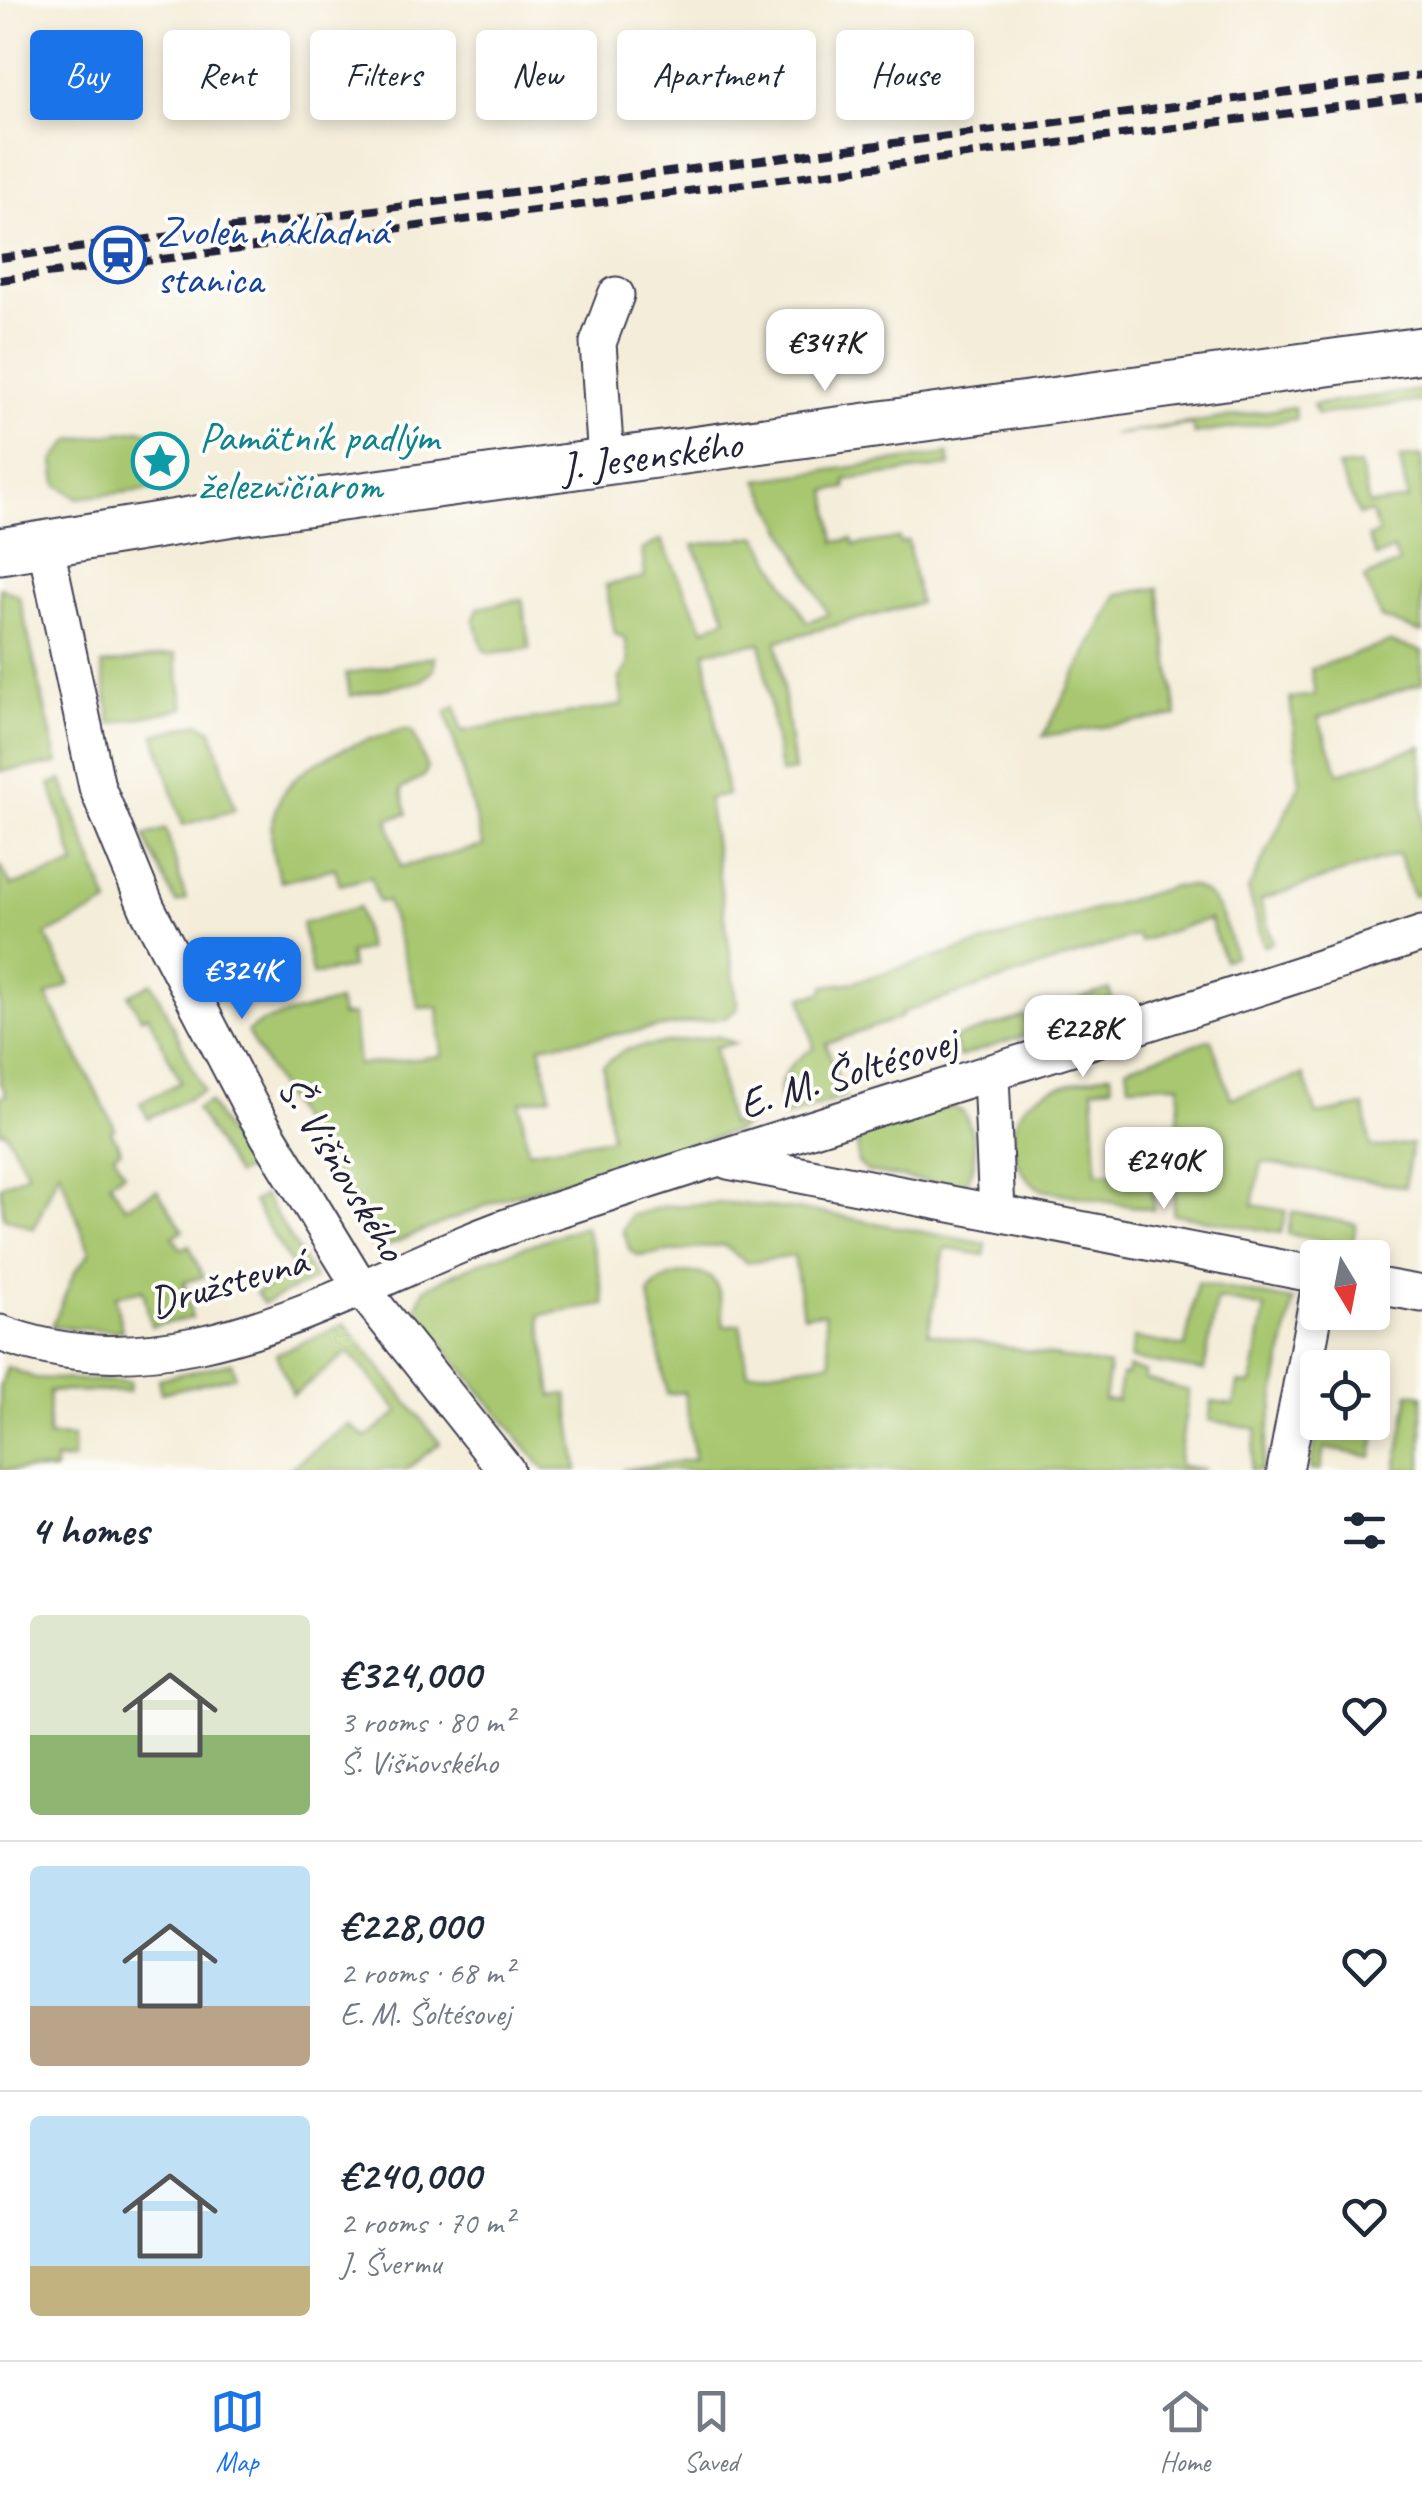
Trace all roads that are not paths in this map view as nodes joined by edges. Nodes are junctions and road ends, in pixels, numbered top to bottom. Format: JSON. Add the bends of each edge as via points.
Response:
{"nodes":[{"id":1,"x":616,"y":296,"type":"dead end"},
{"id":2,"x":1422,"y":350,"type":"edge"},
{"id":3,"x":606,"y":461,"type":"junction"},
{"id":4,"x":44,"y":543,"type":"junction"},
{"id":5,"x":0,"y":551,"type":"edge"},
{"id":6,"x":1422,"y":934,"type":"edge"},
{"id":7,"x":992,"y":1076,"type":"junction"},
{"id":8,"x":722,"y":1160,"type":"junction"},
{"id":9,"x":998,"y":1213,"type":"junction"},
{"id":10,"x":1300,"y":1272,"type":"edge"},
{"id":11,"x":361,"y":1288,"type":"junction"},
{"id":12,"x":1390,"y":1288,"type":"edge"},
{"id":13,"x":1422,"y":1294,"type":"edge"},
{"id":14,"x":1311,"y":1330,"type":"edge"},
{"id":15,"x":0,"y":1332,"type":"edge"},
{"id":16,"x":506,"y":1470,"type":"edge"},
{"id":17,"x":1285,"y":1470,"type":"edge"}],
"edges":[{"from":1,"to":3,"type":"street","via":[[598,343]]},
{"from":2,"to":3,"type":"street","name":"J. Jesenského"},
{"from":3,"to":4,"type":"street","name":"J. Jesenského"},
{"from":4,"to":5,"type":"street","name":"J. Jesenského"},
{"from":4,"to":11,"type":"street","name":"Š. Višňovského","via":[[96,787],[126,867],[252,1108]]},
{"from":6,"to":7,"type":"street","name":"E. M. Šoltésovej"},
{"from":7,"to":8,"type":"street","name":"E. M. Šoltésovej"},
{"from":7,"to":9,"type":"street"},
{"from":8,"to":9,"type":"street"},
{"from":8,"to":11,"type":"street","name":"E. M. Šoltésovej","via":[[486,1233]]},
{"from":9,"to":10,"type":"street"},
{"from":11,"to":15,"type":"street","name":"Družstevná","via":[[236,1336],[142,1353],[59,1351]]},
{"from":11,"to":16,"type":"street","name":"Š. Višňovského"},
{"from":12,"to":13,"type":"street"},
{"from":14,"to":17,"type":"street"}]}
